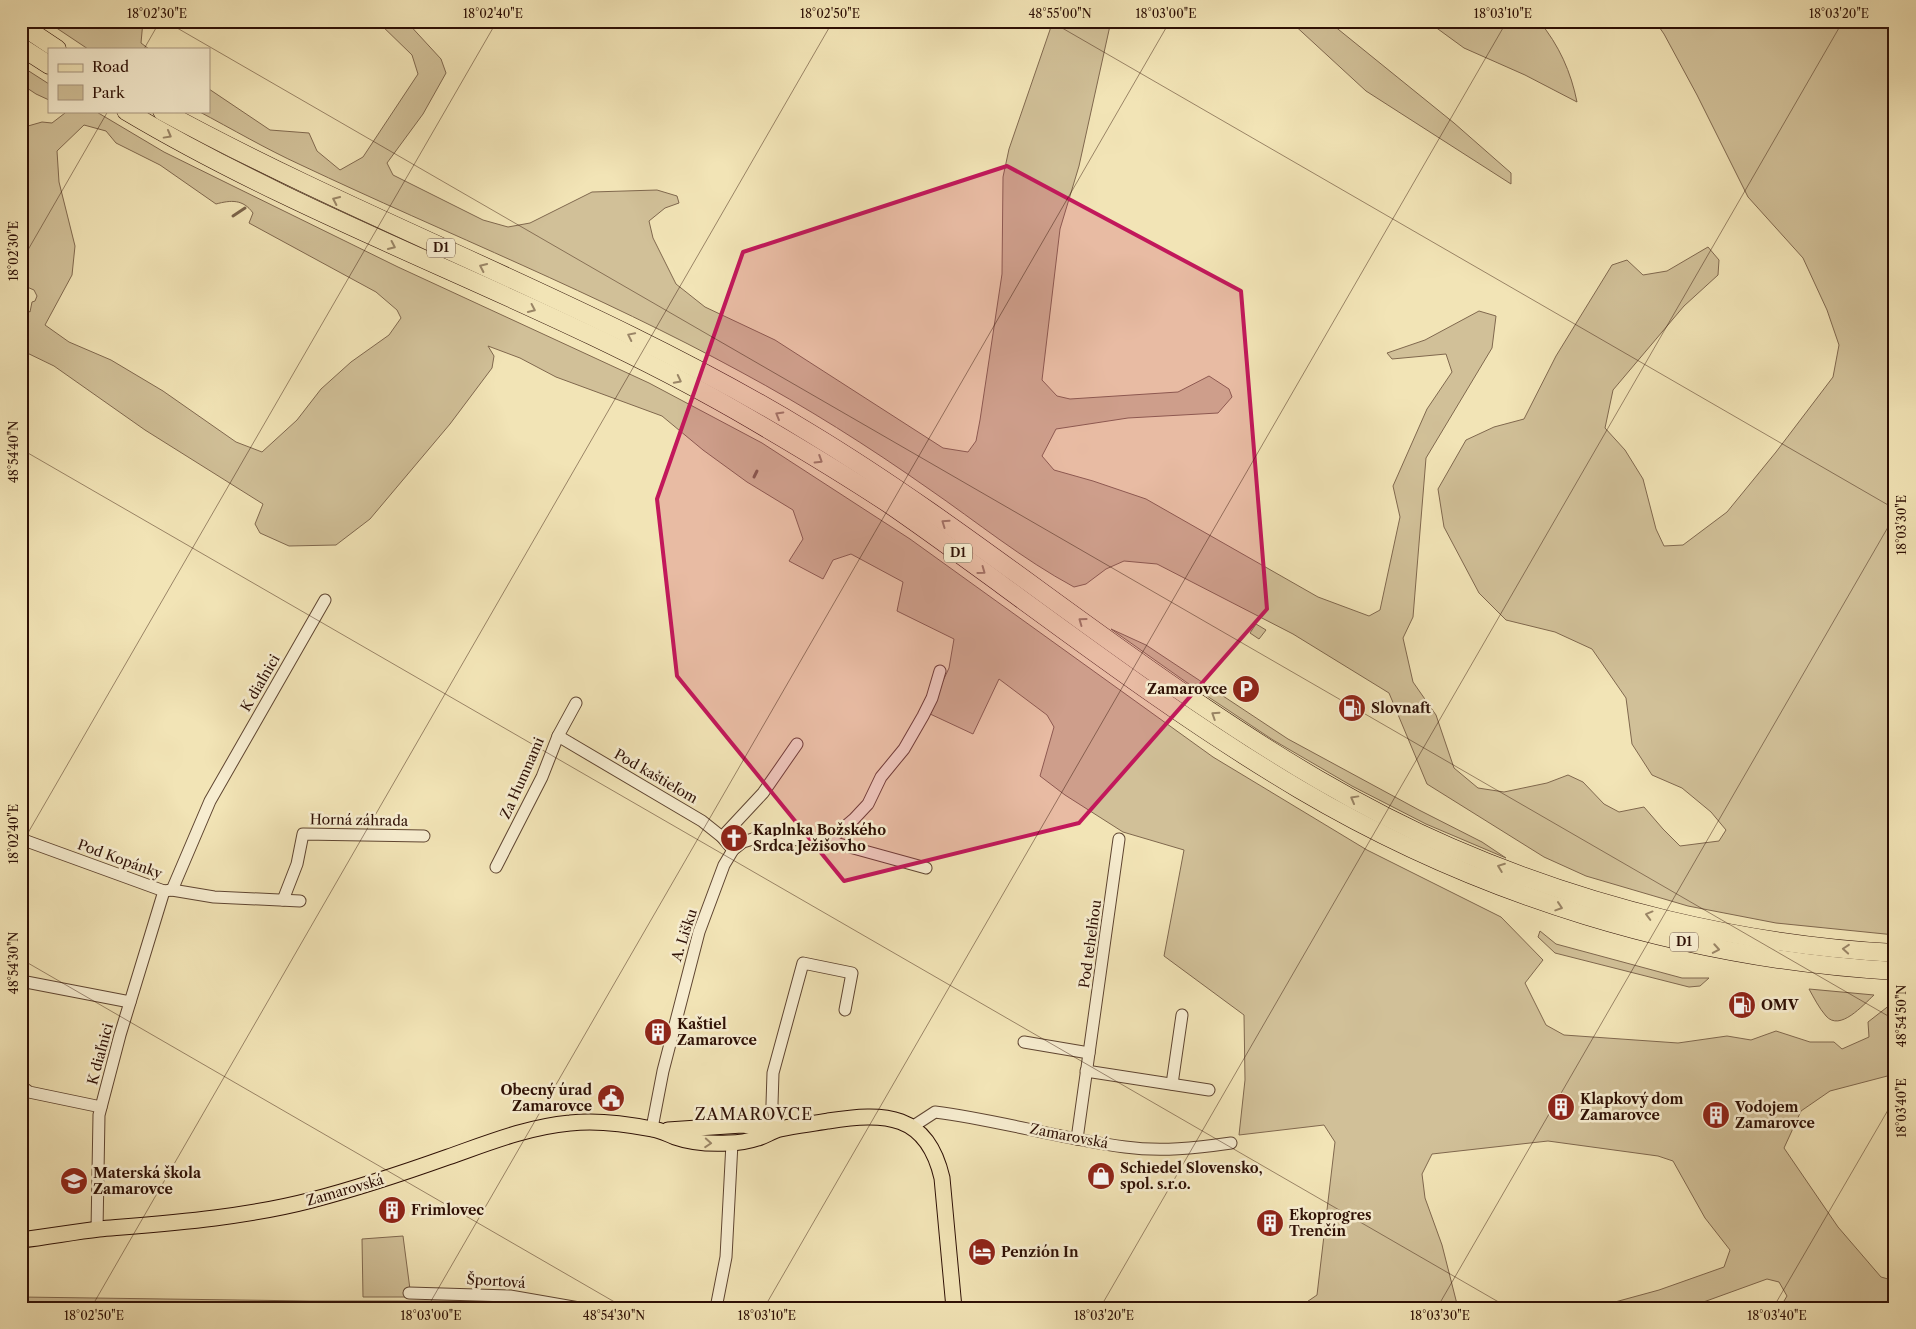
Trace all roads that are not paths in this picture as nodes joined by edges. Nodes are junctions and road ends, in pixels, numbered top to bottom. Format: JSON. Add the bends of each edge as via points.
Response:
{"nodes":[{"id":1,"x":21,"y":25,"type":"edge"},
{"id":2,"x":21,"y":47,"type":"edge"},
{"id":3,"x":56,"y":48,"type":"edge"},
{"id":4,"x":48,"y":64,"type":"edge"},
{"id":5,"x":128,"y":112,"type":"edge"},
{"id":6,"x":164,"y":112,"type":"edge"},
{"id":7,"x":325,"y":600,"type":"dead end"},
{"id":8,"x":940,"y":671,"type":"dead end"},
{"id":9,"x":576,"y":703,"type":"dead end"},
{"id":10,"x":558,"y":736,"type":"junction"},
{"id":11,"x":797,"y":744,"type":"dead end"},
{"id":12,"x":424,"y":836,"type":"dead end"},
{"id":13,"x":722,"y":837,"type":"junction"},
{"id":14,"x":21,"y":839,"type":"edge"},
{"id":15,"x":1119,"y":839,"type":"dead end"},
{"id":16,"x":828,"y":841,"type":"junction"},
{"id":17,"x":733,"y":850,"type":"junction"},
{"id":18,"x":496,"y":867,"type":"dead end"},
{"id":19,"x":926,"y":868,"type":"dead end"},
{"id":20,"x":168,"y":891,"type":"junction"},
{"id":21,"x":283,"y":900,"type":"junction"},
{"id":22,"x":300,"y":901,"type":"dead end"},
{"id":23,"x":1895,"y":953,"type":"edge"},
{"id":24,"x":1895,"y":971,"type":"edge"},
{"id":25,"x":21,"y":981,"type":"edge"},
{"id":26,"x":130,"y":1002,"type":"junction"},
{"id":27,"x":845,"y":1010,"type":"dead end"},
{"id":28,"x":1182,"y":1015,"type":"dead end"},
{"id":29,"x":1024,"y":1042,"type":"dead end"},
{"id":30,"x":1089,"y":1053,"type":"junction"},
{"id":31,"x":1086,"y":1072,"type":"junction"},
{"id":32,"x":1172,"y":1084,"type":"junction"},
{"id":33,"x":21,"y":1086,"type":"edge"},
{"id":34,"x":1209,"y":1090,"type":"dead end"},
{"id":35,"x":101,"y":1107,"type":"junction"},
{"id":36,"x":912,"y":1127,"type":"junction"},
{"id":37,"x":777,"y":1129,"type":"junction"},
{"id":38,"x":657,"y":1130,"type":"junction"},
{"id":39,"x":1077,"y":1139,"type":"junction"},
{"id":40,"x":732,"y":1143,"type":"junction"},
{"id":41,"x":1231,"y":1143,"type":"dead end"},
{"id":42,"x":97,"y":1230,"type":"junction"},
{"id":43,"x":21,"y":1240,"type":"edge"},
{"id":44,"x":409,"y":1293,"type":"dead end"},
{"id":45,"x":579,"y":1308,"type":"edge"},
{"id":46,"x":716,"y":1308,"type":"edge"},
{"id":47,"x":954,"y":1308,"type":"edge"}],
"edges":[{"from":1,"to":3,"type":"highway"},
{"from":2,"to":4,"type":"highway"},
{"from":5,"to":24,"type":"highway","number":"D1","one_way":true,"via":[[219,163],[620,350],[714,398],[890,505],[1117,669],[1240,752],[1299,789],[1410,848],[1540,901],[1654,935],[1790,961]]},
{"from":23,"to":6,"type":"highway","number":"D1","one_way":true,"via":[[1756,938],[1655,916],[1547,885],[1402,824],[1309,774],[1198,703],[898,490],[811,433],[632,336],[316,190]]},
{"from":7,"to":20,"type":"street","name":"K diaľnici","via":[[210,801]]},
{"from":8,"to":16,"type":"street","via":[[923,716],[904,749],[881,777],[868,804]]},
{"from":9,"to":10,"type":"street","name":"Za Humnami"},
{"from":10,"to":13,"type":"street","name":"Pod kaštieľom","via":[[702,821]]},
{"from":10,"to":18,"type":"street","name":"Za Humnami","via":[[542,777]]},
{"from":11,"to":13,"type":"street","via":[[763,793]]},
{"from":12,"to":21,"type":"street","name":"Horná záhrada","via":[[303,834],[297,864]]},
{"from":13,"to":17,"type":"street","name":"Pod kaštieľom"},
{"from":14,"to":20,"type":"street","name":"Pod Kopánky"},
{"from":15,"to":30,"type":"street","name":"Pod tehelňou"},
{"from":16,"to":17,"type":"street","via":[[756,838]]},
{"from":16,"to":19,"type":"street"},
{"from":17,"to":38,"type":"street","name":"A. Lišku","via":[[724,865],[699,932],[663,1071]]},
{"from":20,"to":21,"type":"street","name":"Pod Kopánky","via":[[214,898]]},
{"from":20,"to":26,"type":"street","name":"K diaľnici"},
{"from":21,"to":22,"type":"street","name":"Pod Kopánky"},
{"from":25,"to":26,"type":"street"},
{"from":26,"to":35,"type":"street","name":"K diaľnici"},
{"from":27,"to":37,"type":"street","via":[[852,973],[803,964],[773,1073],[772,1104]]},
{"from":28,"to":32,"type":"street"},
{"from":29,"to":30,"type":"street"},
{"from":30,"to":31,"type":"street","name":"Pod tehelňou"},
{"from":31,"to":32,"type":"street"},
{"from":31,"to":39,"type":"street","name":"Pod tehelňou"},
{"from":32,"to":34,"type":"street"},
{"from":33,"to":35,"type":"street","via":[[29,1092]]},
{"from":35,"to":42,"type":"street","name":"K diaľnici"},
{"from":36,"to":37,"type":"main road","name":"Zamarovská","via":[[893,1118],[855,1117]]},
{"from":36,"to":39,"type":"street","name":"Zamarovská","via":[[935,1112]]},
{"from":36,"to":47,"type":"main road","name":"Zamarovská","via":[[927,1142],[942,1178]]},
{"from":37,"to":38,"type":"main road","name":"Zamarovská","via":[[742,1125]]},
{"from":37,"to":40,"type":"main road","name":"Zamarovská","via":[[756,1139]]},
{"from":38,"to":40,"type":"main road","name":"Zamarovská","one_way":true,"via":[[700,1142]]},
{"from":38,"to":42,"type":"main road","name":"Zamarovská","via":[[572,1122],[544,1126],[308,1201],[222,1217]]},
{"from":39,"to":41,"type":"street","name":"Zamarovská","via":[[1156,1150]]},
{"from":40,"to":46,"type":"street","via":[[726,1258]]},
{"from":42,"to":43,"type":"main road","name":"Zamarovská"},
{"from":44,"to":45,"type":"street","name":"Športová","via":[[510,1296]]}]}
